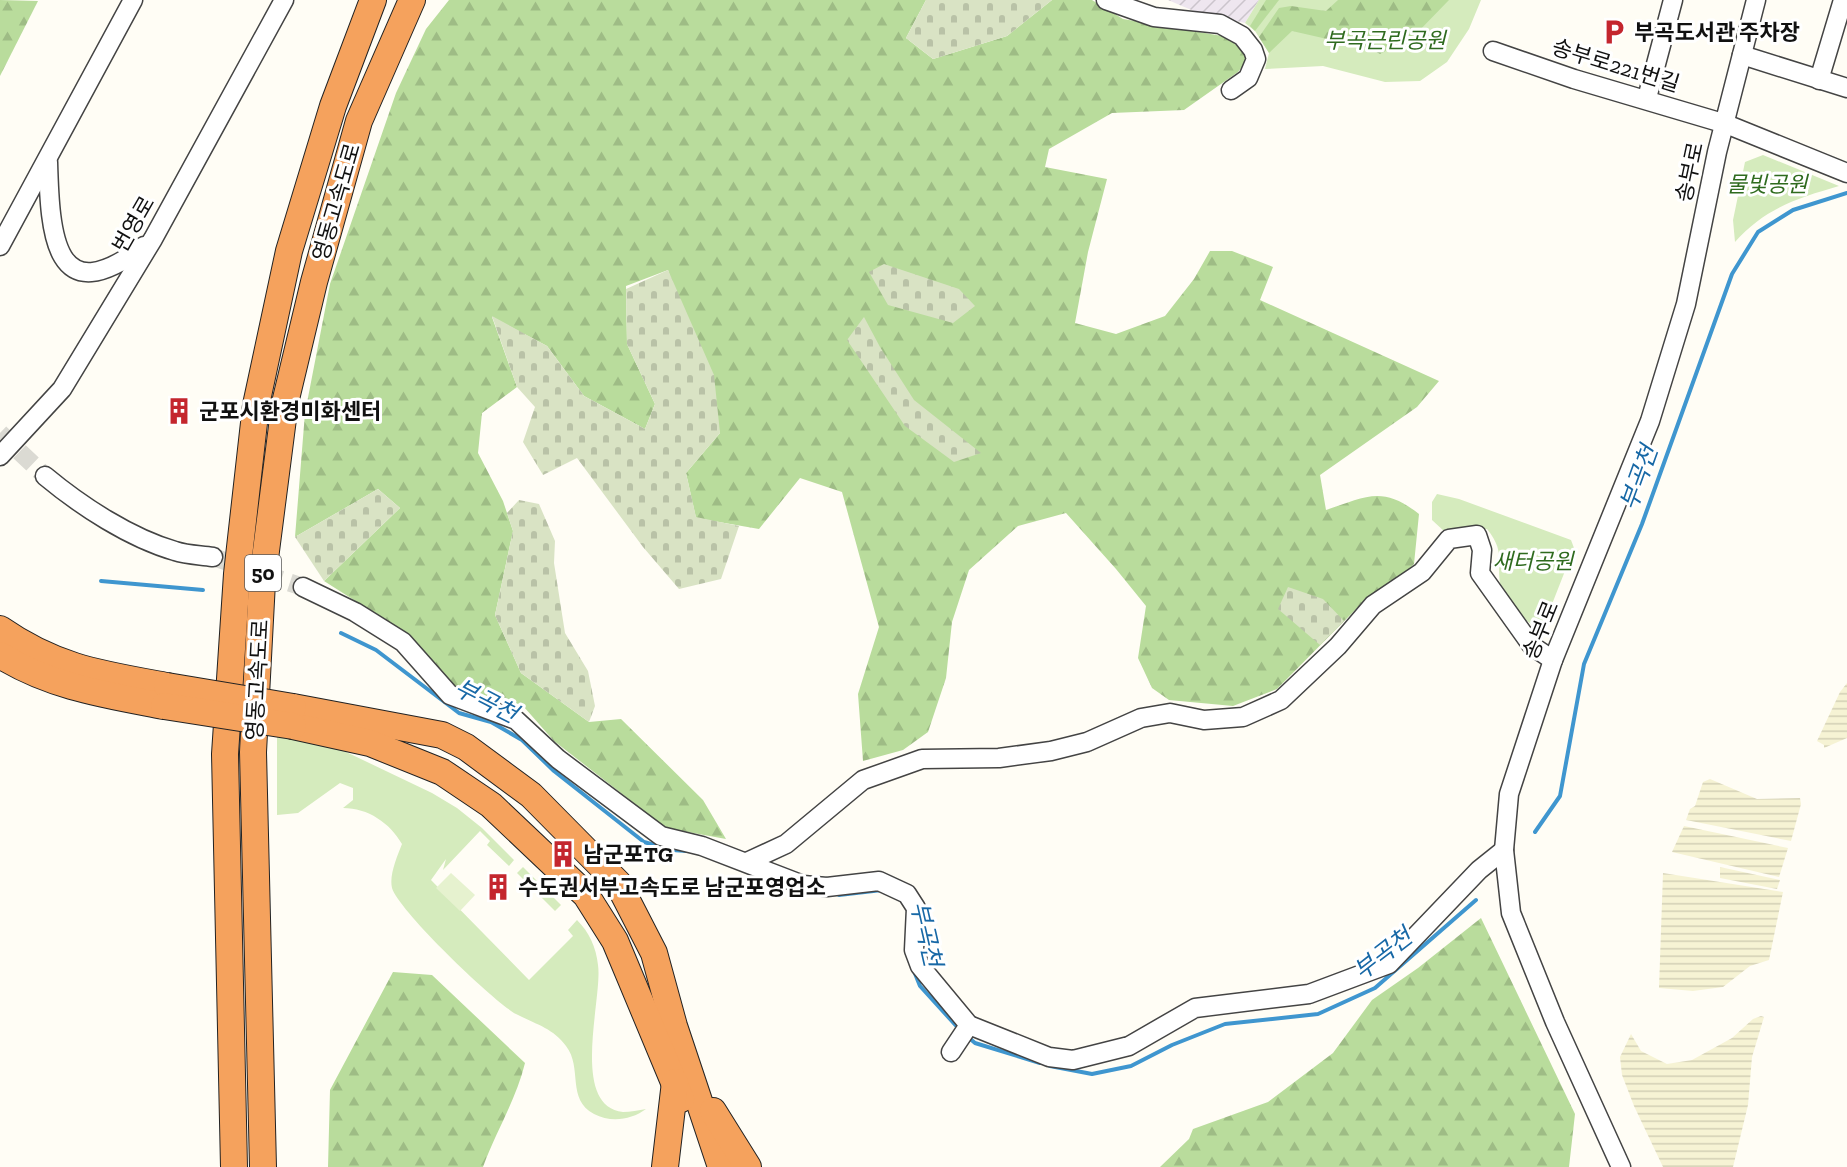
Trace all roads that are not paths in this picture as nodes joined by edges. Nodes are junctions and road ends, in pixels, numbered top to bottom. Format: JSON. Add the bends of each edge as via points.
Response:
{"nodes":[{"id":1,"x":133,"y":0,"type":"edge"},
{"id":2,"x":284,"y":0,"type":"edge"},
{"id":3,"x":374,"y":0,"type":"edge"},
{"id":4,"x":412,"y":0,"type":"edge"},
{"id":5,"x":428,"y":0,"type":"edge"},
{"id":6,"x":1106,"y":0,"type":"edge"},
{"id":7,"x":1756,"y":0,"type":"edge"},
{"id":8,"x":1843,"y":0,"type":"edge"},
{"id":9,"x":1670,"y":1,"type":"edge"},
{"id":10,"x":1493,"y":51,"type":"dead end"},
{"id":11,"x":387,"y":55,"type":"junction"},
{"id":12,"x":1742,"y":55,"type":"junction"},
{"id":13,"x":1818,"y":80,"type":"junction"},
{"id":14,"x":1847,"y":88,"type":"edge"},
{"id":15,"x":1231,"y":90,"type":"dead end"},
{"id":16,"x":1647,"y":98,"type":"junction"},
{"id":17,"x":1726,"y":124,"type":"junction"},
{"id":18,"x":48,"y":162,"type":"junction"},
{"id":19,"x":1845,"y":169,"type":"edge"},
{"id":20,"x":153,"y":239,"type":"junction"},
{"id":21,"x":0,"y":246,"type":"edge"},
{"id":22,"x":0,"y":456,"type":"edge"},
{"id":23,"x":45,"y":476,"type":"tunnel mouth"},
{"id":24,"x":213,"y":557,"type":"tunnel mouth"},
{"id":25,"x":303,"y":587,"type":"tunnel mouth"},
{"id":26,"x":0,"y":629,"type":"edge"},
{"id":27,"x":0,"y":655,"type":"edge"},
{"id":28,"x":1553,"y":660,"type":"junction"},
{"id":29,"x":166,"y":696,"type":"junction"},
{"id":30,"x":293,"y":717,"type":"junction"},
{"id":31,"x":1504,"y":850,"type":"junction"},
{"id":32,"x":747,"y":862,"type":"junction"},
{"id":33,"x":969,"y":1026,"type":"junction"},
{"id":34,"x":951,"y":1052,"type":"dead end"},
{"id":35,"x":682,"y":1079,"type":"junction"},
{"id":36,"x":234,"y":1167,"type":"edge"},
{"id":37,"x":263,"y":1167,"type":"edge"},
{"id":38,"x":665,"y":1167,"type":"edge"},
{"id":39,"x":705,"y":1167,"type":"edge"},
{"id":40,"x":721,"y":1167,"type":"edge"},
{"id":41,"x":748,"y":1167,"type":"edge"},
{"id":42,"x":1621,"y":1167,"type":"edge"}],
"edges":[{"from":1,"to":18,"type":"street"},
{"from":2,"to":20,"type":"street","name":"번영로"},
{"from":3,"to":36,"type":"highway","name":"영동고속도로","number":"50","via":[[333,106],[289,251],[256,405],[237,574],[225,754]]},
{"from":4,"to":11,"type":"highway","name":"영동고속도로","number":"50"},
{"from":5,"to":11,"type":"highway"},
{"from":6,"to":15,"type":"street","via":[[1154,17],[1220,24],[1242,36],[1256,59],[1248,78]]},
{"from":7,"to":12,"type":"street","name":"송부로"},
{"from":8,"to":13,"type":"street"},
{"from":9,"to":16,"type":"street"},
{"from":10,"to":16,"type":"street","name":"송부로221번길","via":[[1574,79]]},
{"from":11,"to":37,"type":"highway","name":"영동고속도로","number":"50","via":[[359,121],[285,403],[262,582],[253,752]]},
{"from":12,"to":13,"type":"street"},
{"from":12,"to":17,"type":"street","name":"송부로"},
{"from":13,"to":14,"type":"street"},
{"from":16,"to":17,"type":"street","name":"송부로221번길"},
{"from":17,"to":19,"type":"street","name":"송부로221번길"},
{"from":17,"to":28,"type":"street","name":"송부로","via":[[1686,304],[1650,422]]},
{"from":18,"to":20,"type":"street","via":[[52,228],[66,263],[95,272],[120,264]]},
{"from":18,"to":21,"type":"street"},
{"from":20,"to":22,"type":"street","name":"번영로","via":[[62,389]]},
{"from":23,"to":24,"type":"street","via":[[77,503],[132,532],[175,551]]},
{"from":25,"to":32,"type":"street","via":[[355,612],[403,642],[450,695],[516,720],[558,759],[661,836]]},
{"from":26,"to":29,"type":"highway","via":[[29,650]]},
{"from":27,"to":29,"type":"highway","via":[[25,671],[81,691]]},
{"from":28,"to":31,"type":"street","name":"송부로","via":[[1509,794]]},
{"from":28,"to":32,"type":"street","via":[[1532,646],[1480,573],[1482,550],[1477,535],[1449,539],[1422,572],[1373,605],[1281,700],[1243,717],[1204,720],[1170,713],[1141,718],[1087,742],[1051,751],[999,758],[922,759],[863,780],[786,844]]},
{"from":29,"to":30,"type":"highway","bridge":true},
{"from":30,"to":35,"type":"highway","via":[[442,772],[491,804],[586,895],[615,941]]},
{"from":30,"to":35,"type":"highway","via":[[442,735],[466,747],[531,795],[618,883],[654,953]]},
{"from":31,"to":33,"type":"street","via":[[1479,870],[1389,964],[1309,994],[1195,1008],[1129,1046],[1073,1060],[1049,1057]]},
{"from":31,"to":42,"type":"street","name":"송부로","via":[[1511,913]]},
{"from":32,"to":33,"type":"street","via":[[803,885],[827,887],[879,881],[908,894],[916,908],[914,950],[920,966]]},
{"from":33,"to":34,"type":"street"},
{"from":35,"to":38,"type":"highway"},
{"from":35,"to":39,"type":"highway"},
{"from":35,"to":40,"type":"highway"},
{"from":35,"to":41,"type":"highway"}]}
